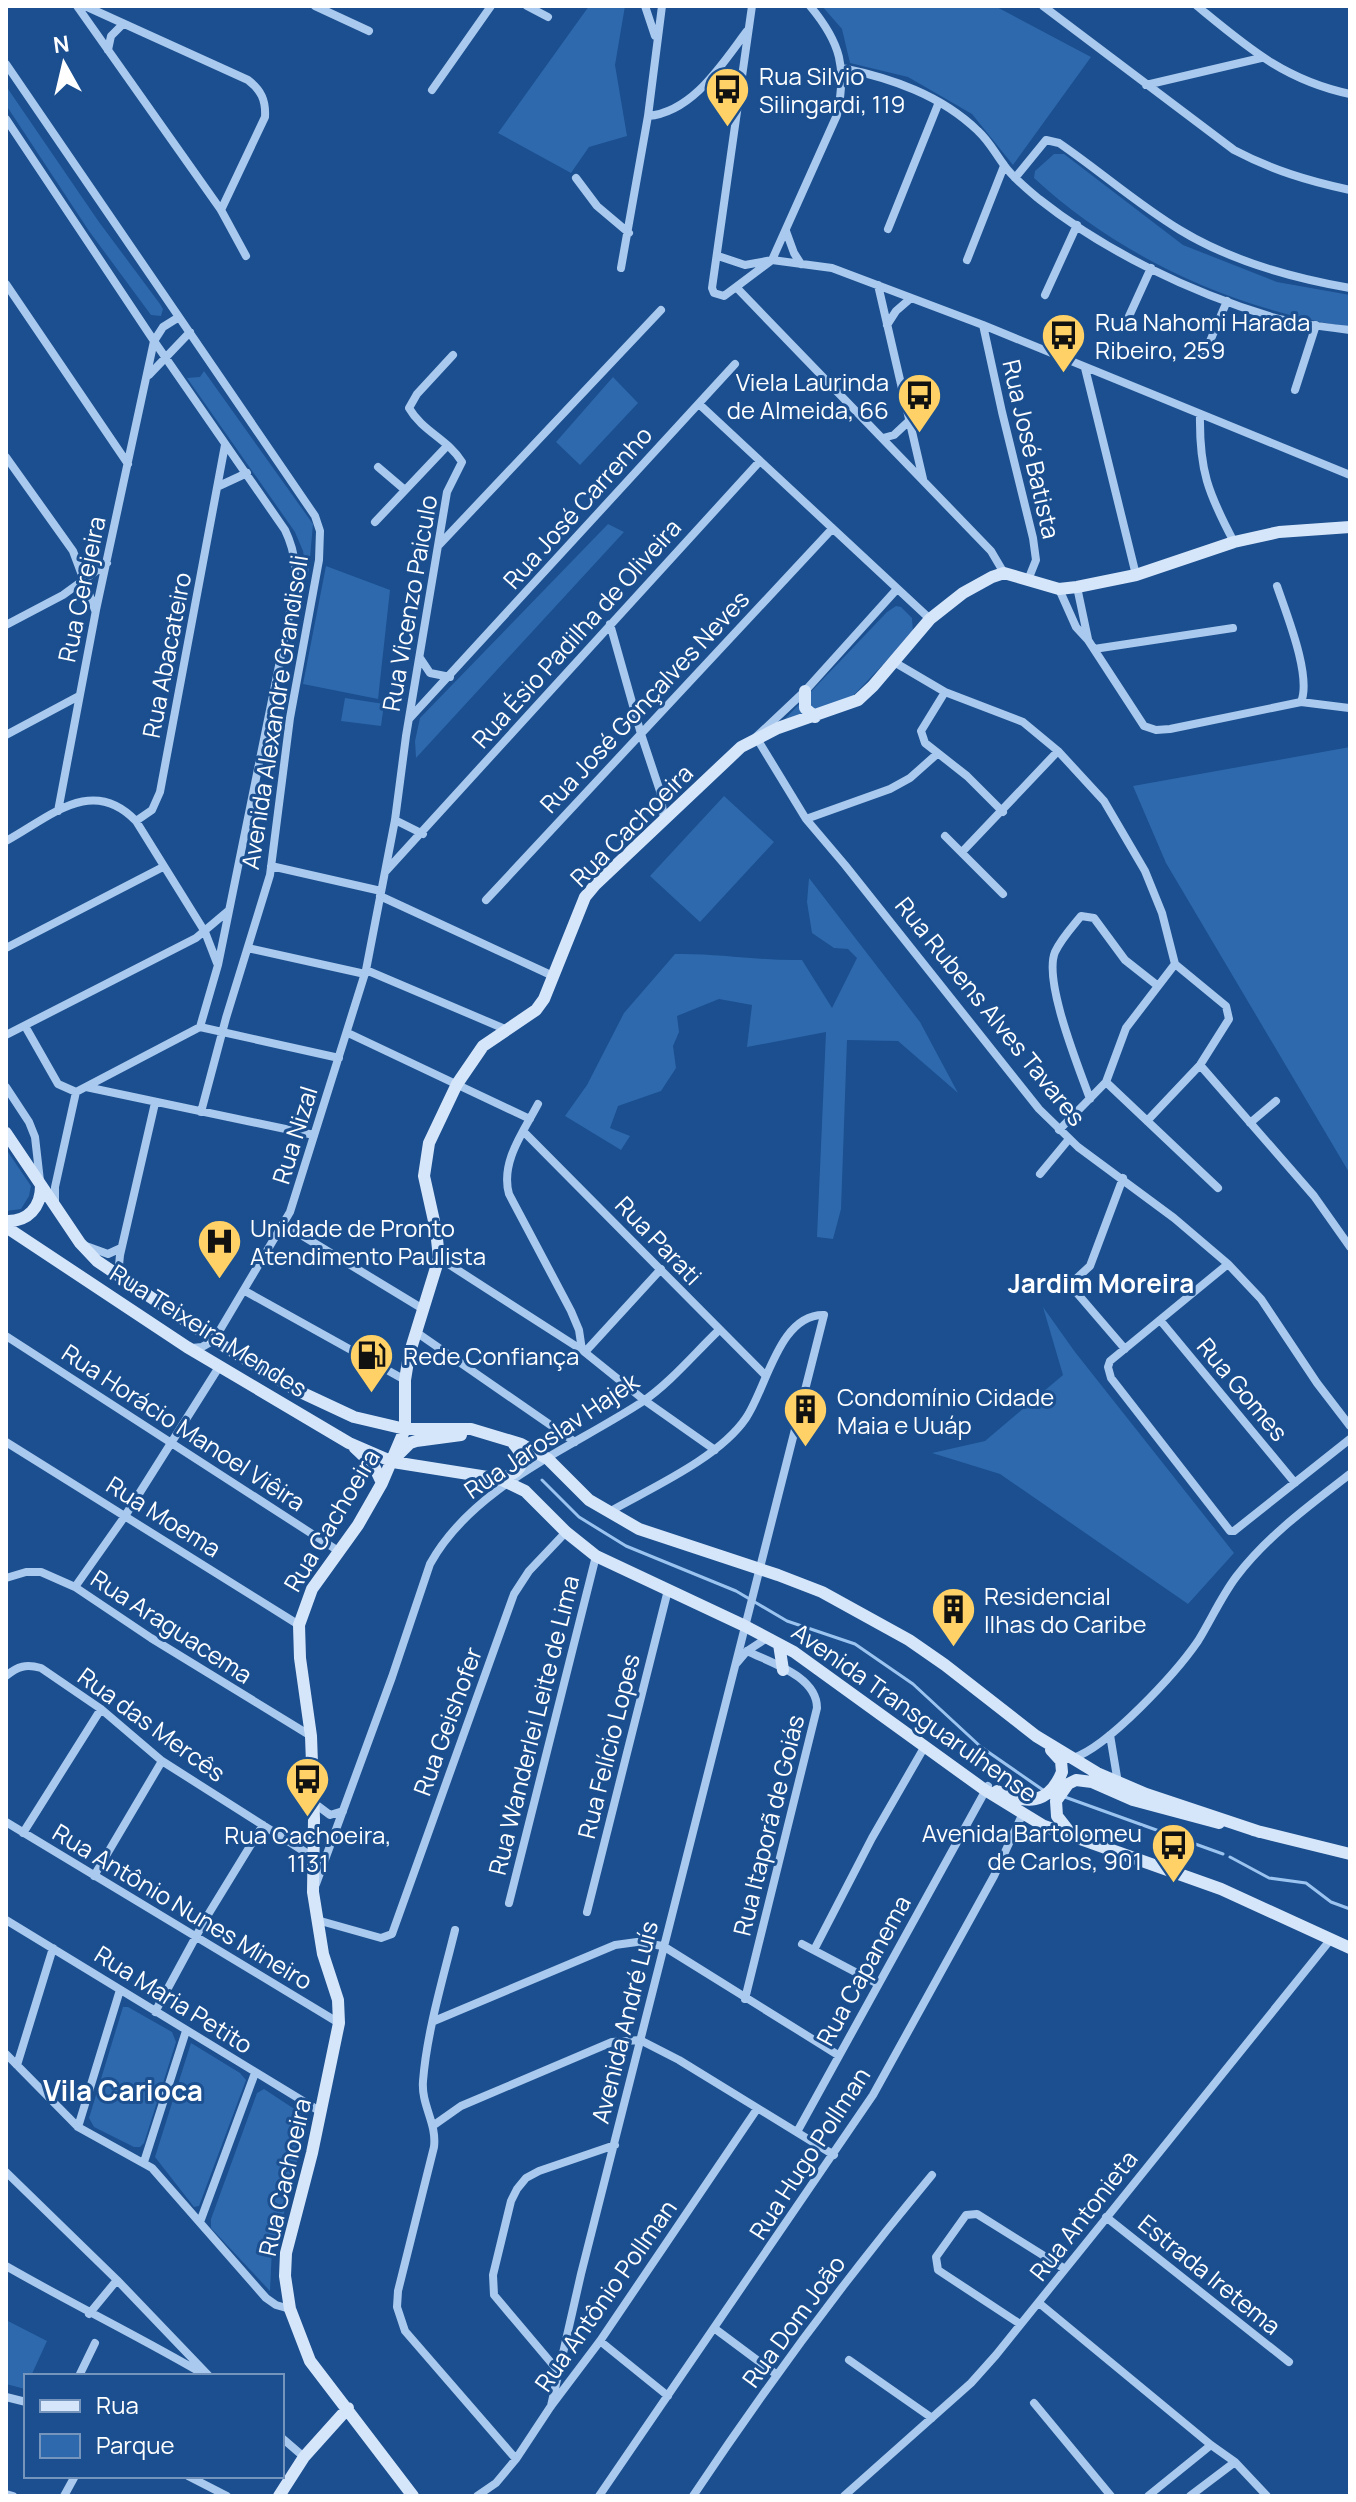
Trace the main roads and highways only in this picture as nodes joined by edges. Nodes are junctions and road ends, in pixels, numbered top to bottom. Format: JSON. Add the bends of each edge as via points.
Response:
{"nodes":[{"id":1,"x":1350,"y":527,"type":"edge"},
{"id":2,"x":805,"y":691,"type":"road end"},
{"id":3,"x":815,"y":717,"type":"junction"},
{"id":4,"x":6,"y":1133,"type":"edge"},
{"id":5,"x":47,"y":1189,"type":"junction"},
{"id":6,"x":6,"y":1221,"type":"edge"},
{"id":7,"x":6,"y":1227,"type":"edge"},
{"id":8,"x":405,"y":1429,"type":"junction"},
{"id":9,"x":488,"y":1432,"type":"junction"},
{"id":10,"x":507,"y":1438,"type":"junction"},
{"id":11,"x":349,"y":1443,"type":"junction"},
{"id":12,"x":393,"y":1462,"type":"junction"},
{"id":13,"x":513,"y":1475,"type":"junction"},
{"id":14,"x":382,"y":1483,"type":"junction"},
{"id":15,"x":773,"y":1641,"type":"junction"},
{"id":16,"x":783,"y":1670,"type":"road end"},
{"id":17,"x":1036,"y":1736,"type":"junction"},
{"id":18,"x":986,"y":1788,"type":"junction"},
{"id":19,"x":1260,"y":1832,"type":"junction"},
{"id":20,"x":1073,"y":1836,"type":"junction"},
{"id":21,"x":1350,"y":1854,"type":"edge"},
{"id":22,"x":1350,"y":1948,"type":"edge"},
{"id":23,"x":348,"y":2408,"type":"junction"},
{"id":24,"x":286,"y":2493,"type":"edge"},
{"id":25,"x":413,"y":2496,"type":"edge"}],
"edges":[{"from":1,"to":3,"type":"main road","name":"Rua Cachoeira","via":[[1279,532],[1077,587],[1059,589],[1004,573],[992,577],[930,619],[858,700]]},
{"from":2,"to":3,"type":"main road","via":[[805,708]]},
{"from":3,"to":8,"type":"main road","name":"Rua Cachoeira","via":[[741,747],[585,897],[544,999],[483,1046],[457,1084],[425,1161],[439,1258],[405,1380]]},
{"from":4,"to":5,"type":"main road","name":"Rua Teixeira Mendes"},
{"from":5,"to":6,"type":"main road","via":[[30,1214]]},
{"from":5,"to":8,"type":"main road","name":"Rua Teixeira Mendes","via":[[80,1243],[117,1277],[319,1402]]},
{"from":7,"to":11,"type":"main road","name":"Rua Teixeira Mendes","via":[[187,1347]]},
{"from":8,"to":9,"type":"main road"},
{"from":8,"to":12,"type":"main road","name":"Rua Cachoeira"},
{"from":9,"to":10,"type":"main road"},
{"from":9,"to":12,"type":"main road","via":[[416,1441]]},
{"from":10,"to":13,"type":"main road","via":[[521,1455]]},
{"from":10,"to":17,"type":"main road","via":[[548,1459],[589,1500],[639,1529],[822,1592],[909,1640]]},
{"from":11,"to":12,"type":"main road","name":"Rua Teixeira Mendes"},
{"from":11,"to":14,"type":"main road","via":[[374,1466]]},
{"from":12,"to":13,"type":"main road","name":"Avenida Transguarulhense"},
{"from":12,"to":14,"type":"main road","name":"Rua Cachoeira"},
{"from":13,"to":15,"type":"main road","name":"Avenida Transguarulhense","via":[[596,1556]]},
{"from":14,"to":23,"type":"main road","name":"Rua Cachoeira","via":[[312,1589],[299,1625],[311,1736],[313,1892],[339,2023],[285,2276],[290,2309],[310,2361]]},
{"from":15,"to":16,"type":"main road"},
{"from":15,"to":18,"type":"main road","name":"Avenida Transguarulhense","via":[[825,1672]]},
{"from":17,"to":18,"type":"main road","via":[[1058,1756],[1062,1767],[1046,1795],[1019,1800]]},
{"from":17,"to":19,"type":"main road","via":[[1118,1783]]},
{"from":18,"to":20,"type":"main road","name":"Avenida Transguarulhense","via":[[1022,1815]]},
{"from":19,"to":20,"type":"main road","via":[[1164,1810],[1083,1780],[1068,1784],[1056,1801],[1057,1816]]},
{"from":19,"to":21,"type":"main road"},
{"from":20,"to":22,"type":"main road","name":"Avenida Transguarulhense","via":[[1221,1889]]},
{"from":23,"to":24,"type":"main road","via":[[304,2457]]},
{"from":23,"to":25,"type":"main road","name":"Rua Cachoeira"}]}
